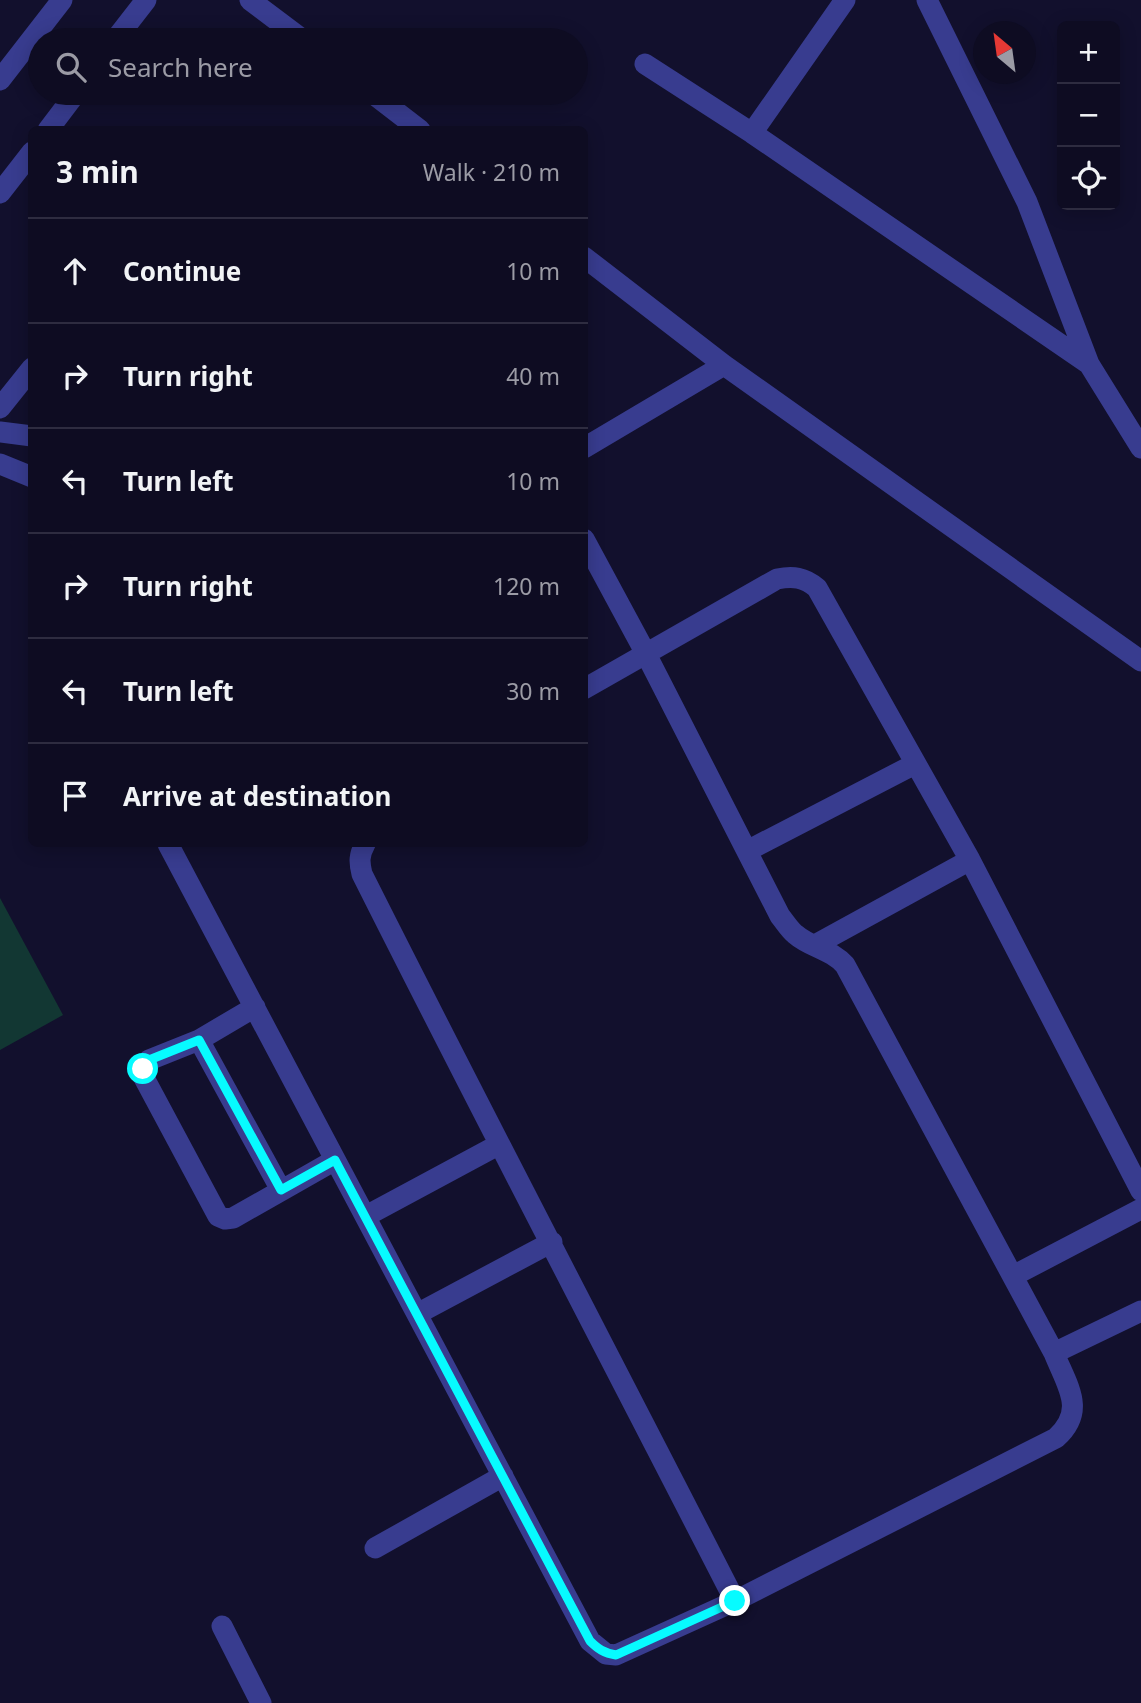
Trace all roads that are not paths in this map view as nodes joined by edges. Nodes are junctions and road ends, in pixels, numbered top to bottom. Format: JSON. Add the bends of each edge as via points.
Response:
{"nodes":[{"id":1,"x":62,"y":0,"type":"edge"},
{"id":2,"x":146,"y":0,"type":"edge"},
{"id":3,"x":250,"y":0,"type":"edge"},
{"id":4,"x":845,"y":0,"type":"edge"},
{"id":5,"x":927,"y":0,"type":"edge"},
{"id":6,"x":40,"y":28,"type":"edge"},
{"id":7,"x":125,"y":28,"type":"edge"},
{"id":8,"x":287,"y":28,"type":"edge"},
{"id":9,"x":28,"y":44,"type":"edge"},
{"id":10,"x":645,"y":64,"type":"dead end"},
{"id":11,"x":0,"y":80,"type":"edge"},
{"id":12,"x":67,"y":105,"type":"edge"},
{"id":13,"x":388,"y":105,"type":"edge"},
{"id":14,"x":51,"y":126,"type":"edge"},
{"id":15,"x":415,"y":126,"type":"edge"},
{"id":16,"x":752,"y":133,"type":"junction"},
{"id":17,"x":28,"y":157,"type":"edge"},
{"id":18,"x":0,"y":193,"type":"edge"},
{"id":19,"x":588,"y":260,"type":"edge"},
{"id":20,"x":1089,"y":364,"type":"junction"},
{"id":21,"x":724,"y":365,"type":"junction"},
{"id":22,"x":28,"y":373,"type":"edge"},
{"id":23,"x":0,"y":408,"type":"edge"},
{"id":24,"x":14,"y":434,"type":"edge"},
{"id":25,"x":588,"y":446,"type":"edge"},
{"id":26,"x":1141,"y":448,"type":"edge"},
{"id":27,"x":0,"y":452,"type":"edge"},
{"id":28,"x":0,"y":464,"type":"edge"},
{"id":29,"x":28,"y":475,"type":"edge"},
{"id":30,"x":588,"y":546,"type":"edge"},
{"id":31,"x":646,"y":652,"type":"junction"},
{"id":32,"x":1141,"y":661,"type":"edge"},
{"id":33,"x":588,"y":687,"type":"edge"},
{"id":34,"x":915,"y":764,"type":"junction"},
{"id":35,"x":170,"y":847,"type":"edge"},
{"id":36,"x":363,"y":847,"type":"edge"},
{"id":37,"x":747,"y":851,"type":"junction"},
{"id":38,"x":970,"y":860,"type":"junction"},
{"id":39,"x":815,"y":946,"type":"junction"},
{"id":40,"x":255,"y":1007,"type":"junction"},
{"id":41,"x":199,"y":1040,"type":"junction"},
{"id":42,"x":498,"y":1145,"type":"junction"},
{"id":43,"x":335,"y":1160,"type":"junction"},
{"id":44,"x":281,"y":1190,"type":"junction"},
{"id":45,"x":1141,"y":1191,"type":"edge"},
{"id":46,"x":1141,"y":1209,"type":"edge"},
{"id":47,"x":366,"y":1216,"type":"junction"},
{"id":48,"x":552,"y":1242,"type":"junction"},
{"id":49,"x":1013,"y":1276,"type":"junction"},
{"id":50,"x":1141,"y":1311,"type":"edge"},
{"id":51,"x":417,"y":1314,"type":"junction"},
{"id":52,"x":1054,"y":1353,"type":"junction"},
{"id":53,"x":502,"y":1476,"type":"junction"},
{"id":54,"x":375,"y":1548,"type":"dead end"},
{"id":55,"x":735,"y":1601,"type":"junction"},
{"id":56,"x":222,"y":1626,"type":"dead end"},
{"id":57,"x":261,"y":1703,"type":"edge"}],
"edges":[{"from":1,"to":6,"type":"street"},
{"from":2,"to":7,"type":"street"},
{"from":3,"to":8,"type":"street"},
{"from":4,"to":16,"type":"street"},
{"from":5,"to":20,"type":"street","via":[[1027,202]]},
{"from":9,"to":11,"type":"street"},
{"from":10,"to":16,"type":"street"},
{"from":12,"to":14,"type":"street"},
{"from":13,"to":15,"type":"street"},
{"from":16,"to":20,"type":"street"},
{"from":17,"to":18,"type":"street"},
{"from":19,"to":21,"type":"street"},
{"from":20,"to":26,"type":"street"},
{"from":21,"to":25,"type":"street"},
{"from":21,"to":32,"type":"street"},
{"from":22,"to":23,"type":"street"},
{"from":24,"to":27,"type":"street"},
{"from":28,"to":29,"type":"street"},
{"from":30,"to":31,"type":"street"},
{"from":31,"to":33,"type":"street"},
{"from":31,"to":34,"type":"street","via":[[777,579],[807,580],[817,588]]},
{"from":31,"to":37,"type":"street"},
{"from":34,"to":37,"type":"street"},
{"from":34,"to":38,"type":"street"},
{"from":35,"to":40,"type":"street"},
{"from":36,"to":42,"type":"street","via":[[362,874]]},
{"from":37,"to":39,"type":"street","via":[[780,916],[794,934]]},
{"from":38,"to":39,"type":"street"},
{"from":38,"to":45,"type":"street"},
{"from":39,"to":49,"type":"street","via":[[835,954],[845,965]]},
{"from":40,"to":41,"type":"street"},
{"from":40,"to":43,"type":"street"},
{"from":41,"to":44,"type":"street"},
{"from":41,"to":44,"type":"street","via":[[149,1060],[143,1076],[218,1216],[233,1218]]},
{"from":42,"to":47,"type":"street"},
{"from":42,"to":48,"type":"street"},
{"from":43,"to":44,"type":"street"},
{"from":43,"to":47,"type":"street"},
{"from":46,"to":49,"type":"street"},
{"from":47,"to":51,"type":"street"},
{"from":48,"to":51,"type":"street"},
{"from":48,"to":55,"type":"street"},
{"from":49,"to":52,"type":"street"},
{"from":50,"to":52,"type":"street"},
{"from":51,"to":53,"type":"street"},
{"from":52,"to":55,"type":"street","via":[[1074,1412],[1068,1427],[1056,1438]]},
{"from":53,"to":54,"type":"street"},
{"from":53,"to":55,"type":"street","via":[[590,1641],[606,1654],[616,1655]]},
{"from":56,"to":57,"type":"street"}]}
